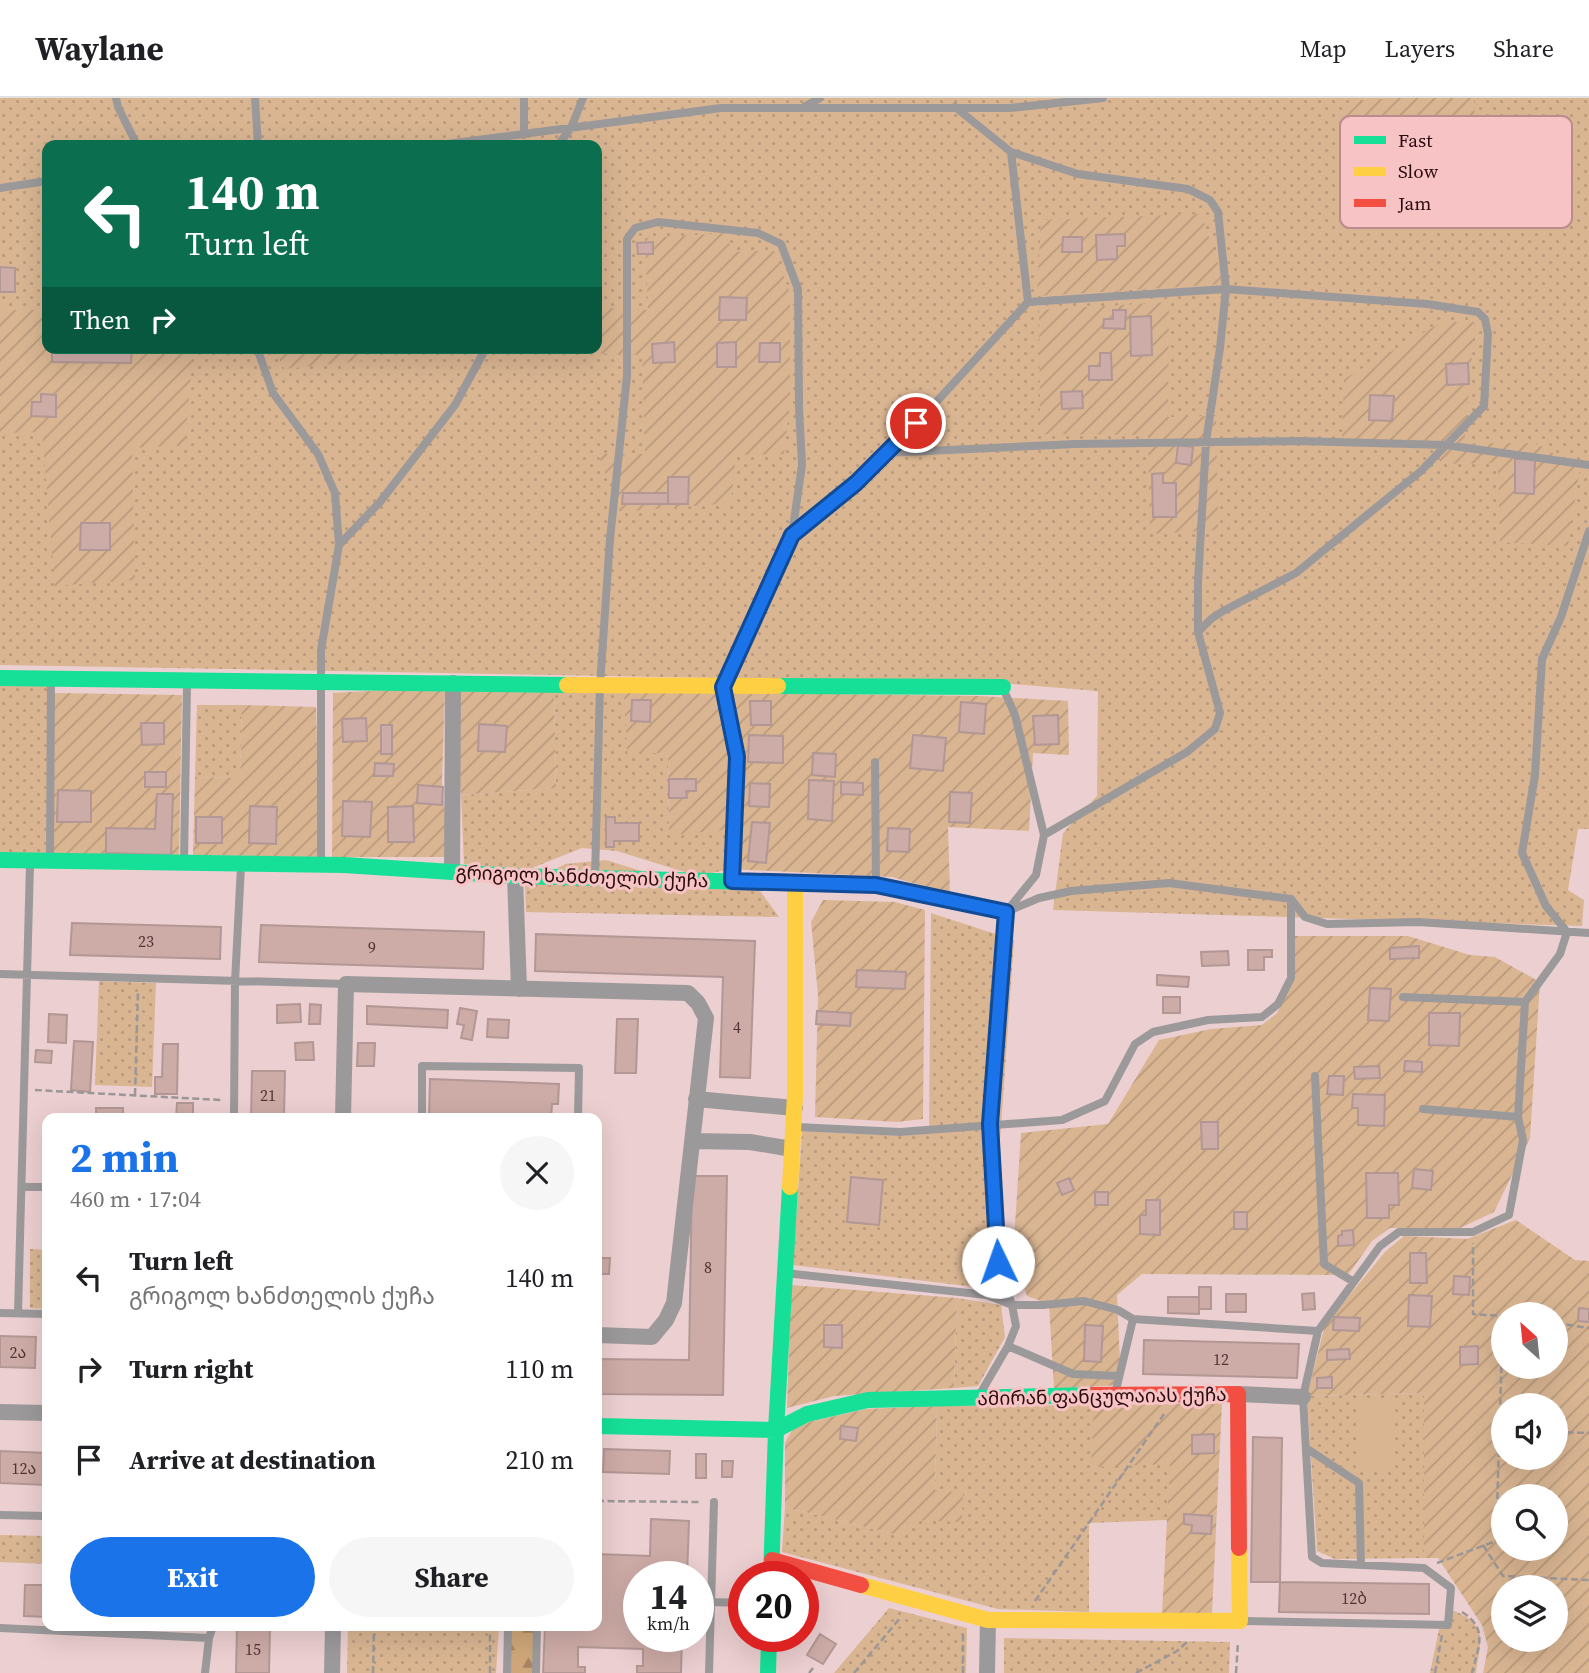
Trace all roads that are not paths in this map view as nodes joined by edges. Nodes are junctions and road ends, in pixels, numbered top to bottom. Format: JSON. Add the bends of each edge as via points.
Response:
{"nodes":[{"id":1,"x":116,"y":98,"type":"edge"},
{"id":2,"x":255,"y":98,"type":"edge"},
{"id":3,"x":524,"y":98,"type":"edge"},
{"id":4,"x":583,"y":98,"type":"edge"},
{"id":5,"x":820,"y":98,"type":"edge"},
{"id":6,"x":1103,"y":98,"type":"edge"},
{"id":7,"x":803,"y":107,"type":"junction"},
{"id":8,"x":955,"y":107,"type":"junction"},
{"id":9,"x":571,"y":128,"type":"junction"},
{"id":10,"x":524,"y":135,"type":"junction"},
{"id":11,"x":134,"y":140,"type":"edge"},
{"id":12,"x":258,"y":140,"type":"edge"},
{"id":13,"x":482,"y":140,"type":"edge"},
{"id":14,"x":562,"y":140,"type":"edge"},
{"id":15,"x":1011,"y":152,"type":"junction"},
{"id":16,"x":42,"y":182,"type":"edge"},
{"id":17,"x":0,"y":188,"type":"edge"},
{"id":18,"x":1226,"y":289,"type":"junction"},
{"id":19,"x":1028,"y":302,"type":"junction"},
{"id":20,"x":259,"y":354,"type":"edge"},
{"id":21,"x":482,"y":354,"type":"edge"},
{"id":22,"x":1206,"y":442,"type":"junction"},
{"id":23,"x":1446,"y":445,"type":"junction"},
{"id":24,"x":885,"y":453,"type":"junction"},
{"id":25,"x":1589,"y":465,"type":"edge"},
{"id":26,"x":1589,"y":531,"type":"edge"},
{"id":27,"x":792,"y":535,"type":"junction"},
{"id":28,"x":339,"y":545,"type":"junction"},
{"id":29,"x":1198,"y":632,"type":"junction"},
{"id":30,"x":0,"y":678,"type":"edge"},
{"id":31,"x":51,"y":679,"type":"junction"},
{"id":32,"x":187,"y":681,"type":"junction"},
{"id":33,"x":453,"y":683,"type":"junction"},
{"id":34,"x":322,"y":684,"type":"junction"},
{"id":35,"x":600,"y":685,"type":"junction"},
{"id":36,"x":723,"y":687,"type":"junction"},
{"id":37,"x":1003,"y":687,"type":"joint"},
{"id":38,"x":875,"y":762,"type":"dead end"},
{"id":39,"x":1044,"y":835,"type":"junction"},
{"id":40,"x":0,"y":860,"type":"edge"},
{"id":41,"x":30,"y":861,"type":"junction"},
{"id":42,"x":50,"y":861,"type":"junction"},
{"id":43,"x":184,"y":863,"type":"junction"},
{"id":44,"x":242,"y":863,"type":"junction"},
{"id":45,"x":321,"y":864,"type":"junction"},
{"id":46,"x":453,"y":872,"type":"junction"},
{"id":47,"x":515,"y":876,"type":"junction"},
{"id":48,"x":595,"y":877,"type":"junction"},
{"id":49,"x":732,"y":881,"type":"junction"},
{"id":50,"x":794,"y":883,"type":"junction"},
{"id":51,"x":876,"y":885,"type":"junction"},
{"id":52,"x":1291,"y":899,"type":"junction"},
{"id":53,"x":1006,"y":912,"type":"junction"},
{"id":54,"x":1567,"y":932,"type":"junction"},
{"id":55,"x":1589,"y":933,"type":"edge"},
{"id":56,"x":0,"y":974,"type":"edge"},
{"id":57,"x":28,"y":975,"type":"junction"},
{"id":58,"x":235,"y":982,"type":"junction"},
{"id":59,"x":346,"y":984,"type":"junction"},
{"id":60,"x":519,"y":989,"type":"junction"},
{"id":61,"x":1403,"y":997,"type":"dead end"},
{"id":62,"x":1525,"y":1002,"type":"junction"},
{"id":63,"x":1315,"y":1076,"type":"dead end"},
{"id":64,"x":696,"y":1099,"type":"junction"},
{"id":65,"x":795,"y":1108,"type":"junction"},
{"id":66,"x":1423,"y":1109,"type":"dead end"},
{"id":67,"x":234,"y":1113,"type":"edge"},
{"id":68,"x":343,"y":1113,"type":"edge"},
{"id":69,"x":422,"y":1113,"type":"edge"},
{"id":70,"x":578,"y":1113,"type":"edge"},
{"id":71,"x":1518,"y":1117,"type":"junction"},
{"id":72,"x":990,"y":1124,"type":"junction"},
{"id":73,"x":794,"y":1126,"type":"junction"},
{"id":74,"x":693,"y":1141,"type":"junction"},
{"id":75,"x":792,"y":1149,"type":"junction"},
{"id":76,"x":22,"y":1187,"type":"junction"},
{"id":77,"x":42,"y":1187,"type":"edge"},
{"id":78,"x":785,"y":1273,"type":"junction"},
{"id":79,"x":1354,"y":1282,"type":"junction"},
{"id":80,"x":1012,"y":1305,"type":"junction"},
{"id":81,"x":0,"y":1313,"type":"edge"},
{"id":82,"x":18,"y":1313,"type":"junction"},
{"id":83,"x":42,"y":1314,"type":"edge"},
{"id":84,"x":1133,"y":1319,"type":"junction"},
{"id":85,"x":1318,"y":1331,"type":"junction"},
{"id":86,"x":602,"y":1335,"type":"edge"},
{"id":87,"x":1008,"y":1346,"type":"junction"},
{"id":88,"x":1119,"y":1377,"type":"junction"},
{"id":89,"x":1116,"y":1394,"type":"junction"},
{"id":90,"x":1238,"y":1394,"type":"junction"},
{"id":91,"x":979,"y":1396,"type":"junction"},
{"id":92,"x":1303,"y":1396,"type":"junction"},
{"id":93,"x":0,"y":1412,"type":"edge"},
{"id":94,"x":42,"y":1413,"type":"edge"},
{"id":95,"x":602,"y":1426,"type":"edge"},
{"id":96,"x":776,"y":1430,"type":"junction"},
{"id":97,"x":1306,"y":1448,"type":"junction"},
{"id":98,"x":714,"y":1502,"type":"road end"},
{"id":99,"x":0,"y":1515,"type":"edge"},
{"id":100,"x":42,"y":1516,"type":"edge"},
{"id":101,"x":712,"y":1561,"type":"edge"},
{"id":102,"x":772,"y":1561,"type":"edge"},
{"id":103,"x":1361,"y":1565,"type":"junction"},
{"id":104,"x":819,"y":1580,"type":"edge"},
{"id":105,"x":988,"y":1620,"type":"junction"},
{"id":106,"x":1240,"y":1621,"type":"junction"},
{"id":107,"x":0,"y":1628,"type":"edge"},
{"id":108,"x":42,"y":1630,"type":"edge"},
{"id":109,"x":63,"y":1631,"type":"edge"},
{"id":110,"x":211,"y":1631,"type":"edge"},
{"id":111,"x":333,"y":1631,"type":"edge"},
{"id":112,"x":508,"y":1631,"type":"edge"},
{"id":113,"x":537,"y":1631,"type":"edge"},
{"id":114,"x":209,"y":1638,"type":"junction"},
{"id":115,"x":710,"y":1652,"type":"edge"},
{"id":116,"x":769,"y":1652,"type":"edge"},
{"id":117,"x":205,"y":1673,"type":"edge"},
{"id":118,"x":332,"y":1673,"type":"edge"},
{"id":119,"x":507,"y":1673,"type":"edge"},
{"id":120,"x":536,"y":1673,"type":"edge"},
{"id":121,"x":709,"y":1673,"type":"edge"},
{"id":122,"x":768,"y":1673,"type":"edge"},
{"id":123,"x":986,"y":1673,"type":"edge"}],
"edges":[{"from":1,"to":11,"type":"lane"},
{"from":2,"to":12,"type":"lane"},
{"from":3,"to":10,"type":"lane"},
{"from":4,"to":9,"type":"lane"},
{"from":5,"to":7,"type":"lane"},
{"from":6,"to":8,"type":"lane","via":[[1010,108]]},
{"from":7,"to":8,"type":"lane"},
{"from":7,"to":9,"type":"lane","via":[[721,108]]},
{"from":8,"to":15,"type":"lane"},
{"from":9,"to":10,"type":"lane"},
{"from":9,"to":14,"type":"lane"},
{"from":10,"to":13,"type":"lane"},
{"from":15,"to":18,"type":"lane","via":[[1078,174],[1188,189],[1210,200],[1217,212]]},
{"from":15,"to":19,"type":"lane"},
{"from":16,"to":17,"type":"lane"},
{"from":18,"to":19,"type":"lane"},
{"from":18,"to":22,"type":"lane"},
{"from":18,"to":23,"type":"lane","via":[[1478,312],[1488,334],[1483,406]]},
{"from":19,"to":24,"type":"lane"},
{"from":20,"to":28,"type":"lane","via":[[273,393],[318,454],[335,493]]},
{"from":21,"to":28,"type":"lane","via":[[455,405],[380,502]]},
{"from":22,"to":23,"type":"lane"},
{"from":22,"to":24,"type":"lane"},
{"from":22,"to":29,"type":"lane"},
{"from":23,"to":25,"type":"lane"},
{"from":23,"to":29,"type":"lane","via":[[1421,471],[1296,573],[1223,611]]},
{"from":24,"to":27,"type":"lane"},
{"from":26,"to":54,"type":"lane","via":[[1542,659],[1535,775],[1522,853],[1546,906]]},
{"from":27,"to":35,"type":"lane","via":[[802,465],[798,289],[781,244],[758,233],[658,222],[635,228],[627,239],[627,376]]},
{"from":27,"to":36,"type":"lane"},
{"from":28,"to":34,"type":"lane","via":[[321,650]]},
{"from":29,"to":39,"type":"lane","via":[[1220,713],[1215,729],[1187,752]]},
{"from":30,"to":31,"type":"street"},
{"from":31,"to":32,"type":"street"},
{"from":31,"to":42,"type":"lane"},
{"from":32,"to":34,"type":"street"},
{"from":32,"to":43,"type":"lane"},
{"from":33,"to":34,"type":"street"},
{"from":33,"to":35,"type":"street"},
{"from":33,"to":46,"type":"street"},
{"from":34,"to":45,"type":"lane"},
{"from":35,"to":36,"type":"street"},
{"from":35,"to":48,"type":"lane"},
{"from":36,"to":37,"type":"street"},
{"from":36,"to":49,"type":"lane","via":[[737,757]]},
{"from":37,"to":39,"type":"lane","via":[[1015,715]]},
{"from":38,"to":51,"type":"lane"},
{"from":39,"to":53,"type":"lane","via":[[1036,875]]},
{"from":40,"to":41,"type":"street","name":"გრიგოლ ხანძთელის ქუჩა"},
{"from":41,"to":42,"type":"street","name":"გრიგოლ ხანძთელის ქუჩა"},
{"from":41,"to":57,"type":"lane"},
{"from":42,"to":43,"type":"street","name":"გრიგოლ ხანძთელის ქუჩა"},
{"from":43,"to":44,"type":"street","name":"გრიგოლ ხანძთელის ქუჩა"},
{"from":44,"to":45,"type":"street","name":"გრიგოლ ხანძთელის ქუჩა"},
{"from":44,"to":58,"type":"lane"},
{"from":45,"to":46,"type":"street","name":"გრიგოლ ხანძთელის ქუჩა"},
{"from":46,"to":47,"type":"street","name":"გრიგოლ ხანძთელის ქუჩა"},
{"from":47,"to":48,"type":"street","name":"გრიგოლ ხანძთელის ქუჩა"},
{"from":47,"to":60,"type":"street"},
{"from":48,"to":49,"type":"street","name":"გრიგოლ ხანძთელის ქუჩა"},
{"from":49,"to":50,"type":"street","name":"გრიგოლ ხანძთელის ქუჩა"},
{"from":50,"to":51,"type":"lane","name":"გრიგოლ ხანძთელის ქუჩა"},
{"from":50,"to":65,"type":"street"},
{"from":51,"to":53,"type":"lane","name":"გრიგოლ ხანძთელის ქუჩა"},
{"from":52,"to":53,"type":"lane","via":[[1169,883],[1070,891]]},
{"from":52,"to":54,"type":"lane","via":[[1305,917],[1327,924],[1418,922]]},
{"from":52,"to":72,"type":"lane","via":[[1291,978],[1278,1004],[1262,1017],[1208,1020],[1153,1032],[1135,1044],[1105,1101],[1062,1120]]},
{"from":53,"to":72,"type":"lane"},
{"from":54,"to":55,"type":"lane"},
{"from":54,"to":62,"type":"lane","via":[[1560,954]]},
{"from":56,"to":57,"type":"lane"},
{"from":57,"to":58,"type":"lane"},
{"from":57,"to":76,"type":"lane"},
{"from":58,"to":59,"type":"lane"},
{"from":58,"to":67,"type":"lane"},
{"from":59,"to":60,"type":"street"},
{"from":59,"to":68,"type":"street"},
{"from":60,"to":64,"type":"street","via":[[688,993],[706,1018]]},
{"from":61,"to":62,"type":"lane"},
{"from":62,"to":71,"type":"lane"},
{"from":63,"to":79,"type":"lane","via":[[1324,1264]]},
{"from":64,"to":65,"type":"street"},
{"from":64,"to":74,"type":"street"},
{"from":65,"to":73,"type":"street"},
{"from":66,"to":71,"type":"lane"},
{"from":69,"to":70,"type":"lane","via":[[422,1066],[436,1066],[579,1068]]},
{"from":71,"to":79,"type":"lane","via":[[1523,1140],[1509,1215],[1473,1232],[1399,1232],[1380,1246]]},
{"from":72,"to":73,"type":"lane","via":[[900,1132]]},
{"from":72,"to":80,"type":"lane","via":[[998,1262]]},
{"from":73,"to":75,"type":"street"},
{"from":74,"to":75,"type":"street","via":[[750,1142]]},
{"from":74,"to":86,"type":"street","via":[[674,1303],[652,1337]]},
{"from":75,"to":78,"type":"street"},
{"from":76,"to":77,"type":"lane"},
{"from":76,"to":82,"type":"lane"},
{"from":78,"to":80,"type":"lane","via":[[987,1295]]},
{"from":78,"to":96,"type":"street"},
{"from":79,"to":85,"type":"lane"},
{"from":80,"to":84,"type":"lane","via":[[1084,1301]]},
{"from":80,"to":87,"type":"lane","via":[[1016,1326]]},
{"from":81,"to":82,"type":"lane"},
{"from":82,"to":83,"type":"lane"},
{"from":84,"to":85,"type":"lane"},
{"from":84,"to":88,"type":"lane"},
{"from":85,"to":92,"type":"lane"},
{"from":87,"to":88,"type":"lane","via":[[1073,1374]]},
{"from":87,"to":91,"type":"lane"},
{"from":88,"to":89,"type":"lane"},
{"from":89,"to":90,"type":"street","name":"ამირან ფანცულაიას ქუჩა"},
{"from":89,"to":91,"type":"street","name":"ამირან ფანცულაიას ქუჩა"},
{"from":90,"to":92,"type":"street"},
{"from":90,"to":106,"type":"street","name":"ამირან ფანცულაიას ქუჩა"},
{"from":91,"to":96,"type":"street","name":"ამირან ფანცულაიას ქუჩა","via":[[868,1400],[807,1414]]},
{"from":92,"to":97,"type":"lane"},
{"from":93,"to":94,"type":"street"},
{"from":95,"to":96,"type":"street"},
{"from":96,"to":102,"type":"street"},
{"from":97,"to":103,"type":"lane","via":[[1359,1483]]},
{"from":97,"to":103,"type":"lane","via":[[1312,1557],[1322,1563]]},
{"from":98,"to":101,"type":"lane"},
{"from":99,"to":100,"type":"lane"},
{"from":103,"to":106,"type":"lane","via":[[1424,1567],[1451,1588],[1448,1625]]},
{"from":104,"to":105,"type":"street"},
{"from":105,"to":106,"type":"street"},
{"from":105,"to":123,"type":"street"},
{"from":107,"to":108,"type":"lane"},
{"from":109,"to":114,"type":"lane"},
{"from":110,"to":114,"type":"lane"},
{"from":111,"to":118,"type":"street"},
{"from":112,"to":119,"type":"lane"},
{"from":113,"to":120,"type":"lane"},
{"from":114,"to":117,"type":"lane"},
{"from":115,"to":121,"type":"lane"},
{"from":116,"to":122,"type":"street"}]}
